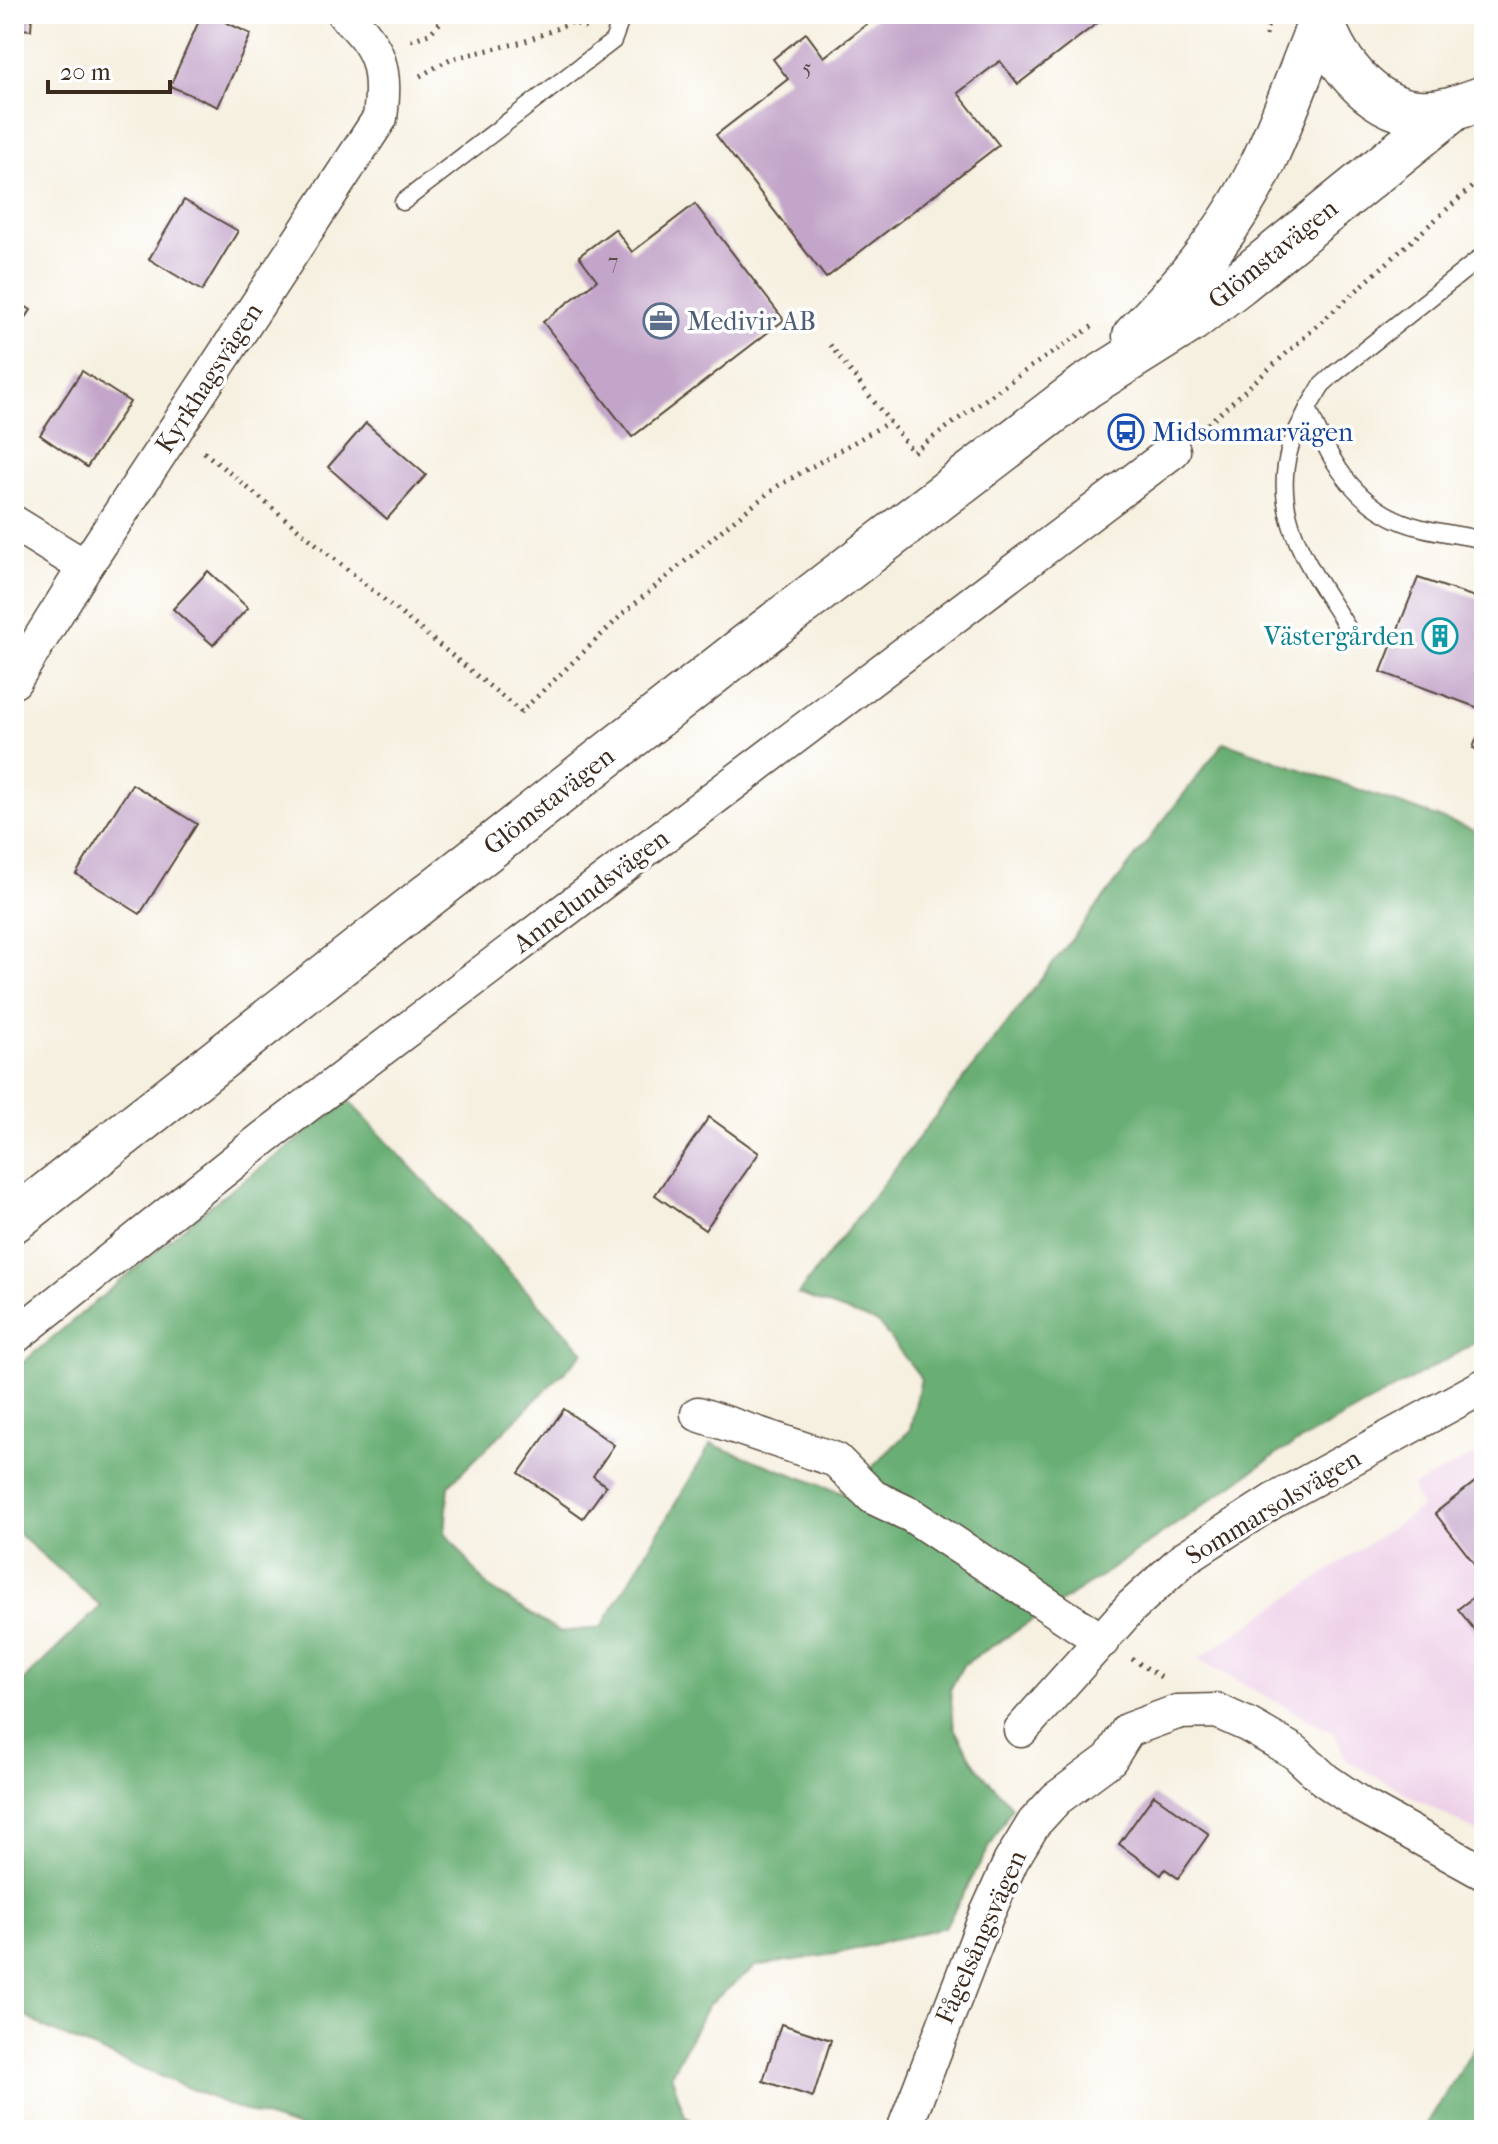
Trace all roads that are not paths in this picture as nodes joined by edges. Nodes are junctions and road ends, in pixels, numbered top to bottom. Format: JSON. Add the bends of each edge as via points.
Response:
{"nodes":[{"id":1,"x":344,"y":14,"type":"edge"},
{"id":2,"x":623,"y":14,"type":"edge"},
{"id":3,"x":1321,"y":16,"type":"edge"},
{"id":4,"x":1468,"y":104,"type":"edge"},
{"id":5,"x":403,"y":202,"type":"dead end"},
{"id":6,"x":1484,"y":255,"type":"edge"},
{"id":7,"x":1086,"y":386,"type":"junction"},
{"id":8,"x":1308,"y":408,"type":"junction"},
{"id":9,"x":1173,"y":451,"type":"road end"},
{"id":10,"x":14,"y":523,"type":"edge"},
{"id":11,"x":1484,"y":540,"type":"edge"},
{"id":12,"x":85,"y":567,"type":"junction"},
{"id":13,"x":1347,"y":627,"type":"dead end"},
{"id":14,"x":14,"y":681,"type":"edge"},
{"id":15,"x":14,"y":1220,"type":"edge"},
{"id":16,"x":14,"y":1337,"type":"edge"},
{"id":17,"x":1484,"y":1386,"type":"edge"},
{"id":18,"x":698,"y":1414,"type":"dead end"},
{"id":19,"x":1102,"y":1641,"type":"junction"},
{"id":20,"x":1021,"y":1730,"type":"dead end"},
{"id":21,"x":1484,"y":1873,"type":"edge"},
{"id":22,"x":904,"y":2130,"type":"edge"}],
"edges":[{"from":1,"to":12,"type":"street","name":"Kyrkhagsvägen","via":[[365,35],[380,74],[380,118]]},
{"from":2,"to":5,"type":"lane","via":[[613,41]]},
{"from":3,"to":4,"type":"main road","name":"Glömstavägen","via":[[1330,41],[1352,73],[1390,105],[1414,113]]},
{"from":3,"to":7,"type":"main road","name":"Glömstavägen","via":[[1266,157],[1230,221],[1165,306]]},
{"from":4,"to":7,"type":"main road","name":"Glömstavägen","via":[[1213,303]]},
{"from":6,"to":8,"type":"lane","via":[[1334,374]]},
{"from":7,"to":15,"type":"main road","name":"Glömstavägen"},
{"from":8,"to":11,"type":"lane","via":[[1335,466],[1369,502],[1402,521]]},
{"from":8,"to":13,"type":"lane","via":[[1290,447],[1285,507],[1298,548]]},
{"from":9,"to":16,"type":"street","name":"Annelundsvägen","via":[[265,1137]]},
{"from":10,"to":12,"type":"street"},
{"from":12,"to":14,"type":"street","name":"Kyrkhagsvägen"},
{"from":17,"to":19,"type":"street","name":"Sommarsolsvägen","via":[[1224,1531],[1154,1584]]},
{"from":18,"to":19,"type":"street","via":[[836,1460],[873,1497],[913,1516]]},
{"from":19,"to":20,"type":"street","name":"Sommarsolsvägen"},
{"from":21,"to":22,"type":"street","name":"Fågelsångsvägen","via":[[1363,1806],[1295,1752],[1217,1711],[1177,1712],[1128,1730],[1110,1759],[1056,1799],[1034,1823],[1011,1861]]}]}
